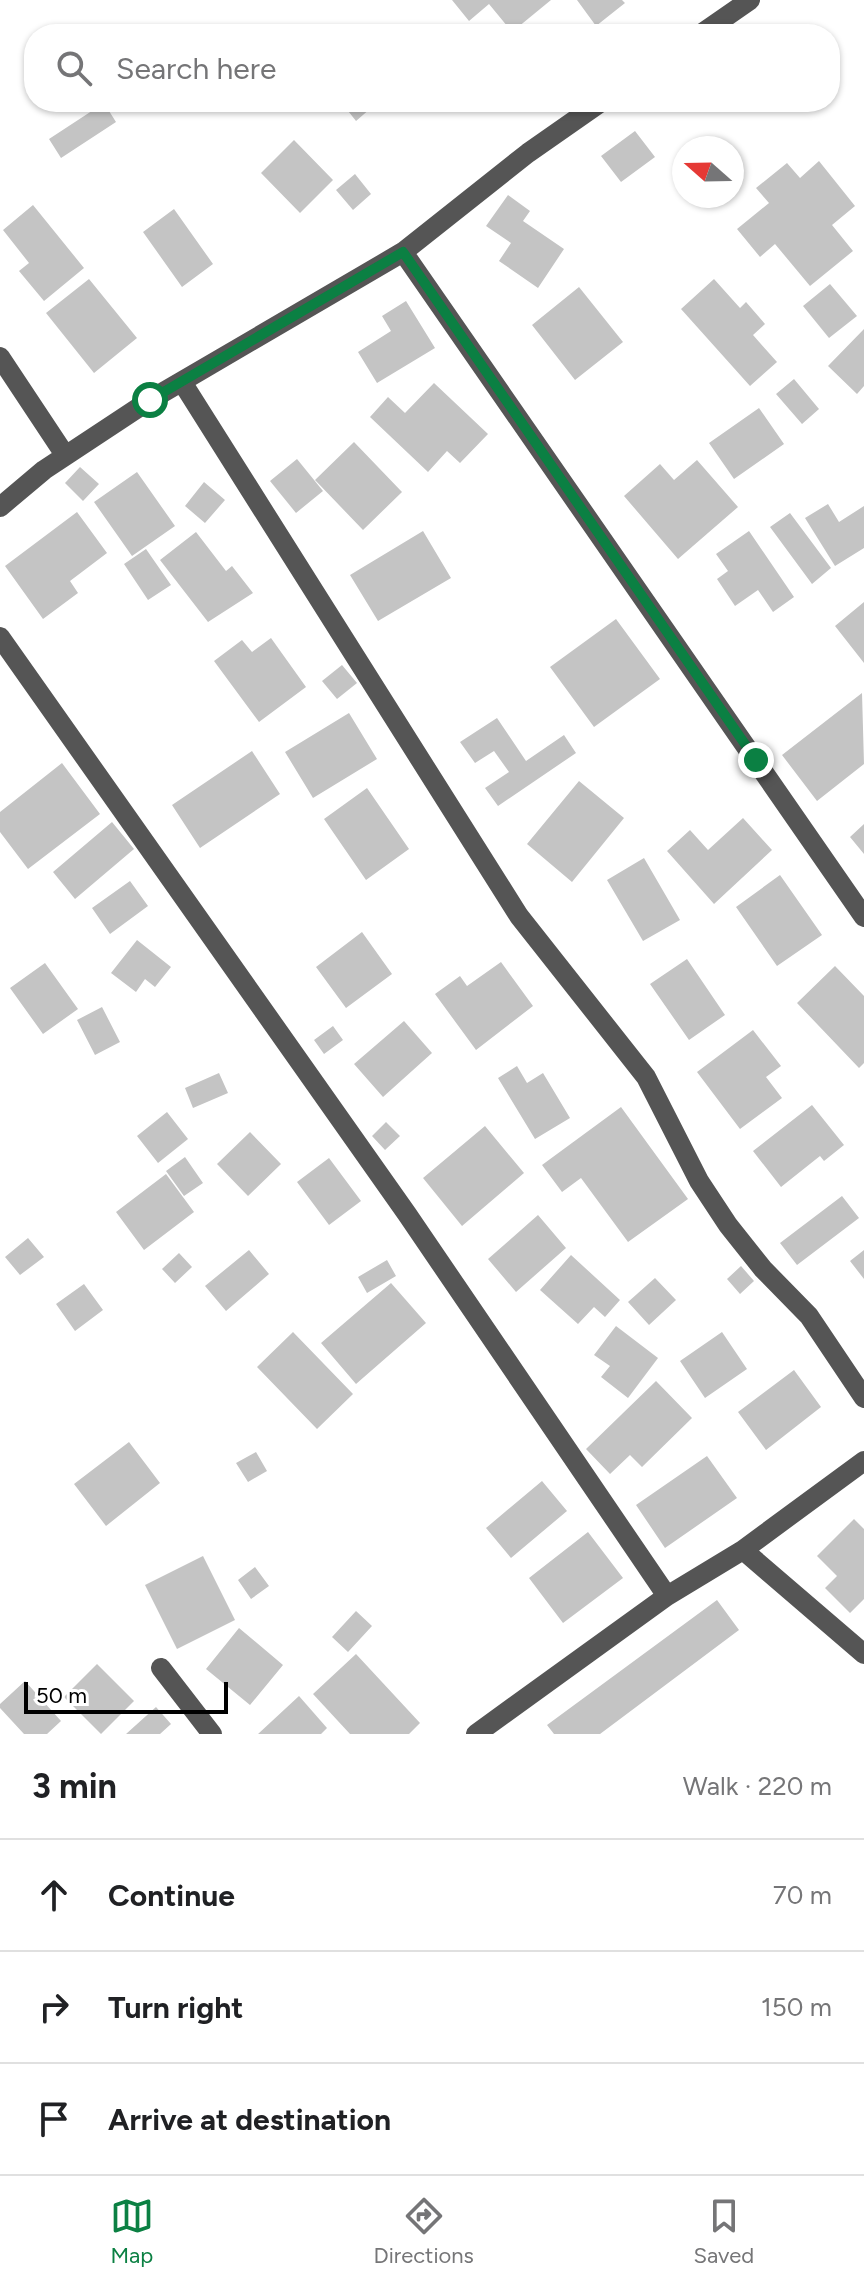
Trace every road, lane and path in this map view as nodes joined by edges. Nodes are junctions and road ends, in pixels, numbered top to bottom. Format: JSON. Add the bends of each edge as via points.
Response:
{"nodes":[{"id":1,"x":748,"y":1,"type":"edge"},
{"id":2,"x":715,"y":24,"type":"edge"},
{"id":3,"x":587,"y":112,"type":"edge"},
{"id":4,"x":403,"y":252,"type":"junction"},
{"id":5,"x":0,"y":357,"type":"edge"},
{"id":6,"x":182,"y":382,"type":"junction"},
{"id":7,"x":65,"y":455,"type":"junction"},
{"id":8,"x":0,"y":507,"type":"edge"},
{"id":9,"x":0,"y":637,"type":"edge"},
{"id":10,"x":864,"y":917,"type":"edge"},
{"id":11,"x":864,"y":1398,"type":"edge"},
{"id":12,"x":864,"y":1461,"type":"edge"},
{"id":13,"x":743,"y":1550,"type":"junction"},
{"id":14,"x":667,"y":1596,"type":"junction"},
{"id":15,"x":864,"y":1654,"type":"edge"},
{"id":16,"x":161,"y":1668,"type":"dead end"},
{"id":17,"x":212,"y":1734,"type":"edge"},
{"id":18,"x":476,"y":1734,"type":"edge"}],
"edges":[{"from":1,"to":2,"type":"street"},
{"from":3,"to":4,"type":"street"},
{"from":4,"to":6,"type":"street"},
{"from":4,"to":10,"type":"street"},
{"from":5,"to":7,"type":"street"},
{"from":6,"to":7,"type":"street"},
{"from":6,"to":11,"type":"street","via":[[519,916],[646,1077],[699,1181],[728,1225],[809,1316]]},
{"from":7,"to":8,"type":"street"},
{"from":9,"to":14,"type":"street","via":[[407,1214]]},
{"from":12,"to":13,"type":"street"},
{"from":13,"to":14,"type":"street"},
{"from":13,"to":15,"type":"street"},
{"from":14,"to":18,"type":"street"},
{"from":16,"to":17,"type":"street"}]}
